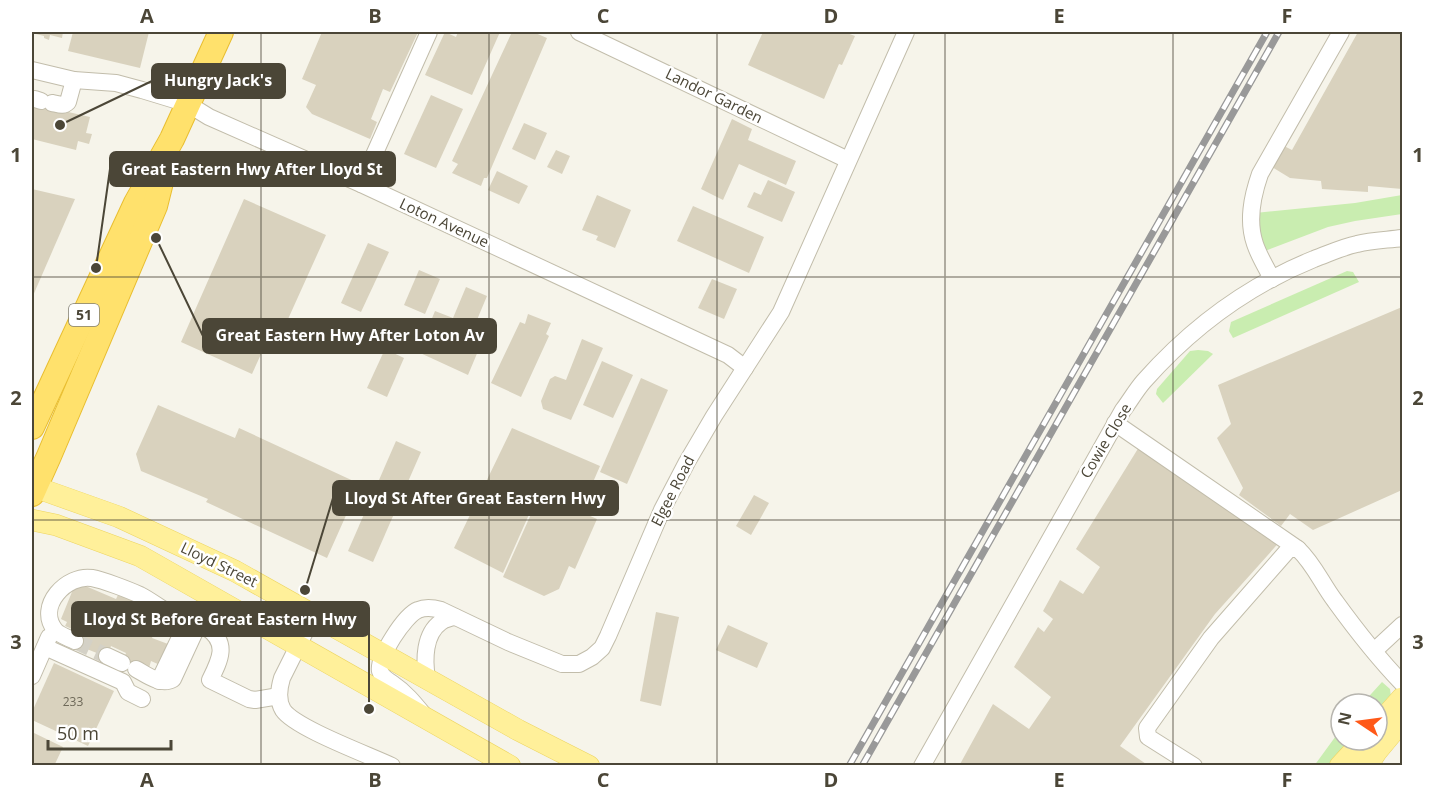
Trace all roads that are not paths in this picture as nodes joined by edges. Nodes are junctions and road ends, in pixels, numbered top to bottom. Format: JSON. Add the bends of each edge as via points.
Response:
{"nodes":[{"id":1,"x":221,"y":32,"type":"edge"},
{"id":2,"x":429,"y":32,"type":"edge"},
{"id":3,"x":579,"y":32,"type":"edge"},
{"id":4,"x":906,"y":32,"type":"edge"},
{"id":5,"x":1341,"y":32,"type":"edge"},
{"id":6,"x":32,"y":70,"type":"edge"},
{"id":7,"x":74,"y":80,"type":"junction"},
{"id":8,"x":43,"y":101,"type":"dead end"},
{"id":9,"x":188,"y":104,"type":"junction"},
{"id":10,"x":172,"y":139,"type":"junction"},
{"id":11,"x":848,"y":160,"type":"junction"},
{"id":12,"x":361,"y":184,"type":"junction"},
{"id":13,"x":1402,"y":238,"type":"edge"},
{"id":14,"x":1272,"y":279,"type":"junction"},
{"id":15,"x":745,"y":368,"type":"junction"},
{"id":16,"x":1115,"y":423,"type":"junction"},
{"id":17,"x":32,"y":428,"type":"edge"},
{"id":18,"x":33,"y":489,"type":"edge"},
{"id":19,"x":32,"y":520,"type":"edge"},
{"id":20,"x":1298,"y":549,"type":"junction"},
{"id":21,"x":314,"y":614,"type":"junction"},
{"id":22,"x":455,"y":616,"type":"junction"},
{"id":23,"x":193,"y":622,"type":"junction"},
{"id":24,"x":1402,"y":625,"type":"edge"},
{"id":25,"x":54,"y":628,"type":"junction"},
{"id":26,"x":75,"y":640,"type":"tunnel mouth"},
{"id":27,"x":297,"y":646,"type":"junction"},
{"id":28,"x":45,"y":647,"type":"junction"},
{"id":29,"x":1374,"y":651,"type":"junction"},
{"id":30,"x":385,"y":654,"type":"junction"},
{"id":31,"x":122,"y":663,"type":"tunnel mouth"},
{"id":32,"x":32,"y":676,"type":"edge"},
{"id":33,"x":427,"y":678,"type":"junction"},
{"id":34,"x":1402,"y":683,"type":"edge"},
{"id":35,"x":279,"y":696,"type":"junction"},
{"id":36,"x":1402,"y":698,"type":"edge"},
{"id":37,"x":142,"y":699,"type":"dead end"},
{"id":38,"x":1389,"y":713,"type":"edge"},
{"id":39,"x":428,"y":719,"type":"junction"},
{"id":40,"x":1402,"y":721,"type":"edge"},
{"id":41,"x":1352,"y":752,"type":"edge"},
{"id":42,"x":392,"y":765,"type":"edge"},
{"id":43,"x":510,"y":765,"type":"edge"},
{"id":44,"x":588,"y":765,"type":"edge"},
{"id":45,"x":922,"y":765,"type":"edge"},
{"id":46,"x":1194,"y":765,"type":"edge"},
{"id":47,"x":1340,"y":765,"type":"edge"},
{"id":48,"x":1367,"y":765,"type":"edge"}],
"edges":[{"from":1,"to":9,"type":"highway","number":"51"},
{"from":2,"to":12,"type":"street"},
{"from":3,"to":11,"type":"street","name":"Landor Garden"},
{"from":4,"to":11,"type":"street","name":"Elgee Road"},
{"from":5,"to":14,"type":"street","via":[[1255,186],[1251,230]]},
{"from":6,"to":7,"type":"street","name":"Loton Avenue"},
{"from":7,"to":8,"type":"street","via":[[65,105]]},
{"from":7,"to":9,"type":"street","name":"Loton Avenue","via":[[116,83]]},
{"from":9,"to":10,"type":"highway","number":"51"},
{"from":9,"to":12,"type":"street","name":"Loton Avenue"},
{"from":10,"to":17,"type":"highway","number":"51","via":[[136,203]]},
{"from":10,"to":18,"type":"highway","number":"51","via":[[155,206]]},
{"from":11,"to":15,"type":"street","name":"Elgee Road","via":[[781,312]]},
{"from":12,"to":15,"type":"street","name":"Loton Avenue","via":[[728,356]]},
{"from":13,"to":14,"type":"street","name":"Cowie Close","via":[[1357,244]]},
{"from":14,"to":16,"type":"street","name":"Cowie Close","via":[[1224,307],[1176,348],[1143,382]]},
{"from":15,"to":22,"type":"street","name":"Elgee Road","via":[[687,462],[608,636],[592,657],[562,664]]},
{"from":16,"to":20,"type":"street"},
{"from":16,"to":45,"type":"street","name":"Cowie Close"},
{"from":18,"to":21,"type":"main road","name":"Lloyd Street","via":[[119,516]]},
{"from":19,"to":27,"type":"main road","name":"Lloyd Street","via":[[140,556]]},
{"from":20,"to":29,"type":"street"},
{"from":20,"to":46,"type":"street","via":[[1289,549],[1212,638],[1147,728],[1148,737]]},
{"from":21,"to":27,"type":"street"},
{"from":21,"to":30,"type":"main road","name":"Lloyd Street"},
{"from":22,"to":30,"type":"street","name":"Elgee Road","via":[[432,608],[419,609],[398,629]]},
{"from":22,"to":33,"type":"street","via":[[434,628],[426,650]]},
{"from":23,"to":25,"type":"street","via":[[140,595],[85,577],[65,584],[55,597],[50,611]]},
{"from":23,"to":31,"type":"street","via":[[159,681]]},
{"from":23,"to":35,"type":"street","via":[[212,632],[219,641],[220,659],[210,680],[249,699]]},
{"from":24,"to":29,"type":"street"},
{"from":25,"to":26,"type":"street"},
{"from":25,"to":28,"type":"street"},
{"from":27,"to":35,"type":"street","via":[[282,678]]},
{"from":27,"to":39,"type":"main road","name":"Lloyd Street"},
{"from":28,"to":32,"type":"street"},
{"from":28,"to":37,"type":"street","via":[[123,682],[128,692]]},
{"from":29,"to":34,"type":"street"},
{"from":30,"to":33,"type":"main road","name":"Lloyd Street"},
{"from":30,"to":39,"type":"street","via":[[380,673]]},
{"from":33,"to":44,"type":"main road","name":"Lloyd Street"},
{"from":35,"to":42,"type":"street","via":[[291,719]]},
{"from":36,"to":38,"type":"main road"},
{"from":39,"to":43,"type":"main road","name":"Lloyd Street"},
{"from":40,"to":48,"type":"main road"},
{"from":41,"to":47,"type":"main road"}]}
